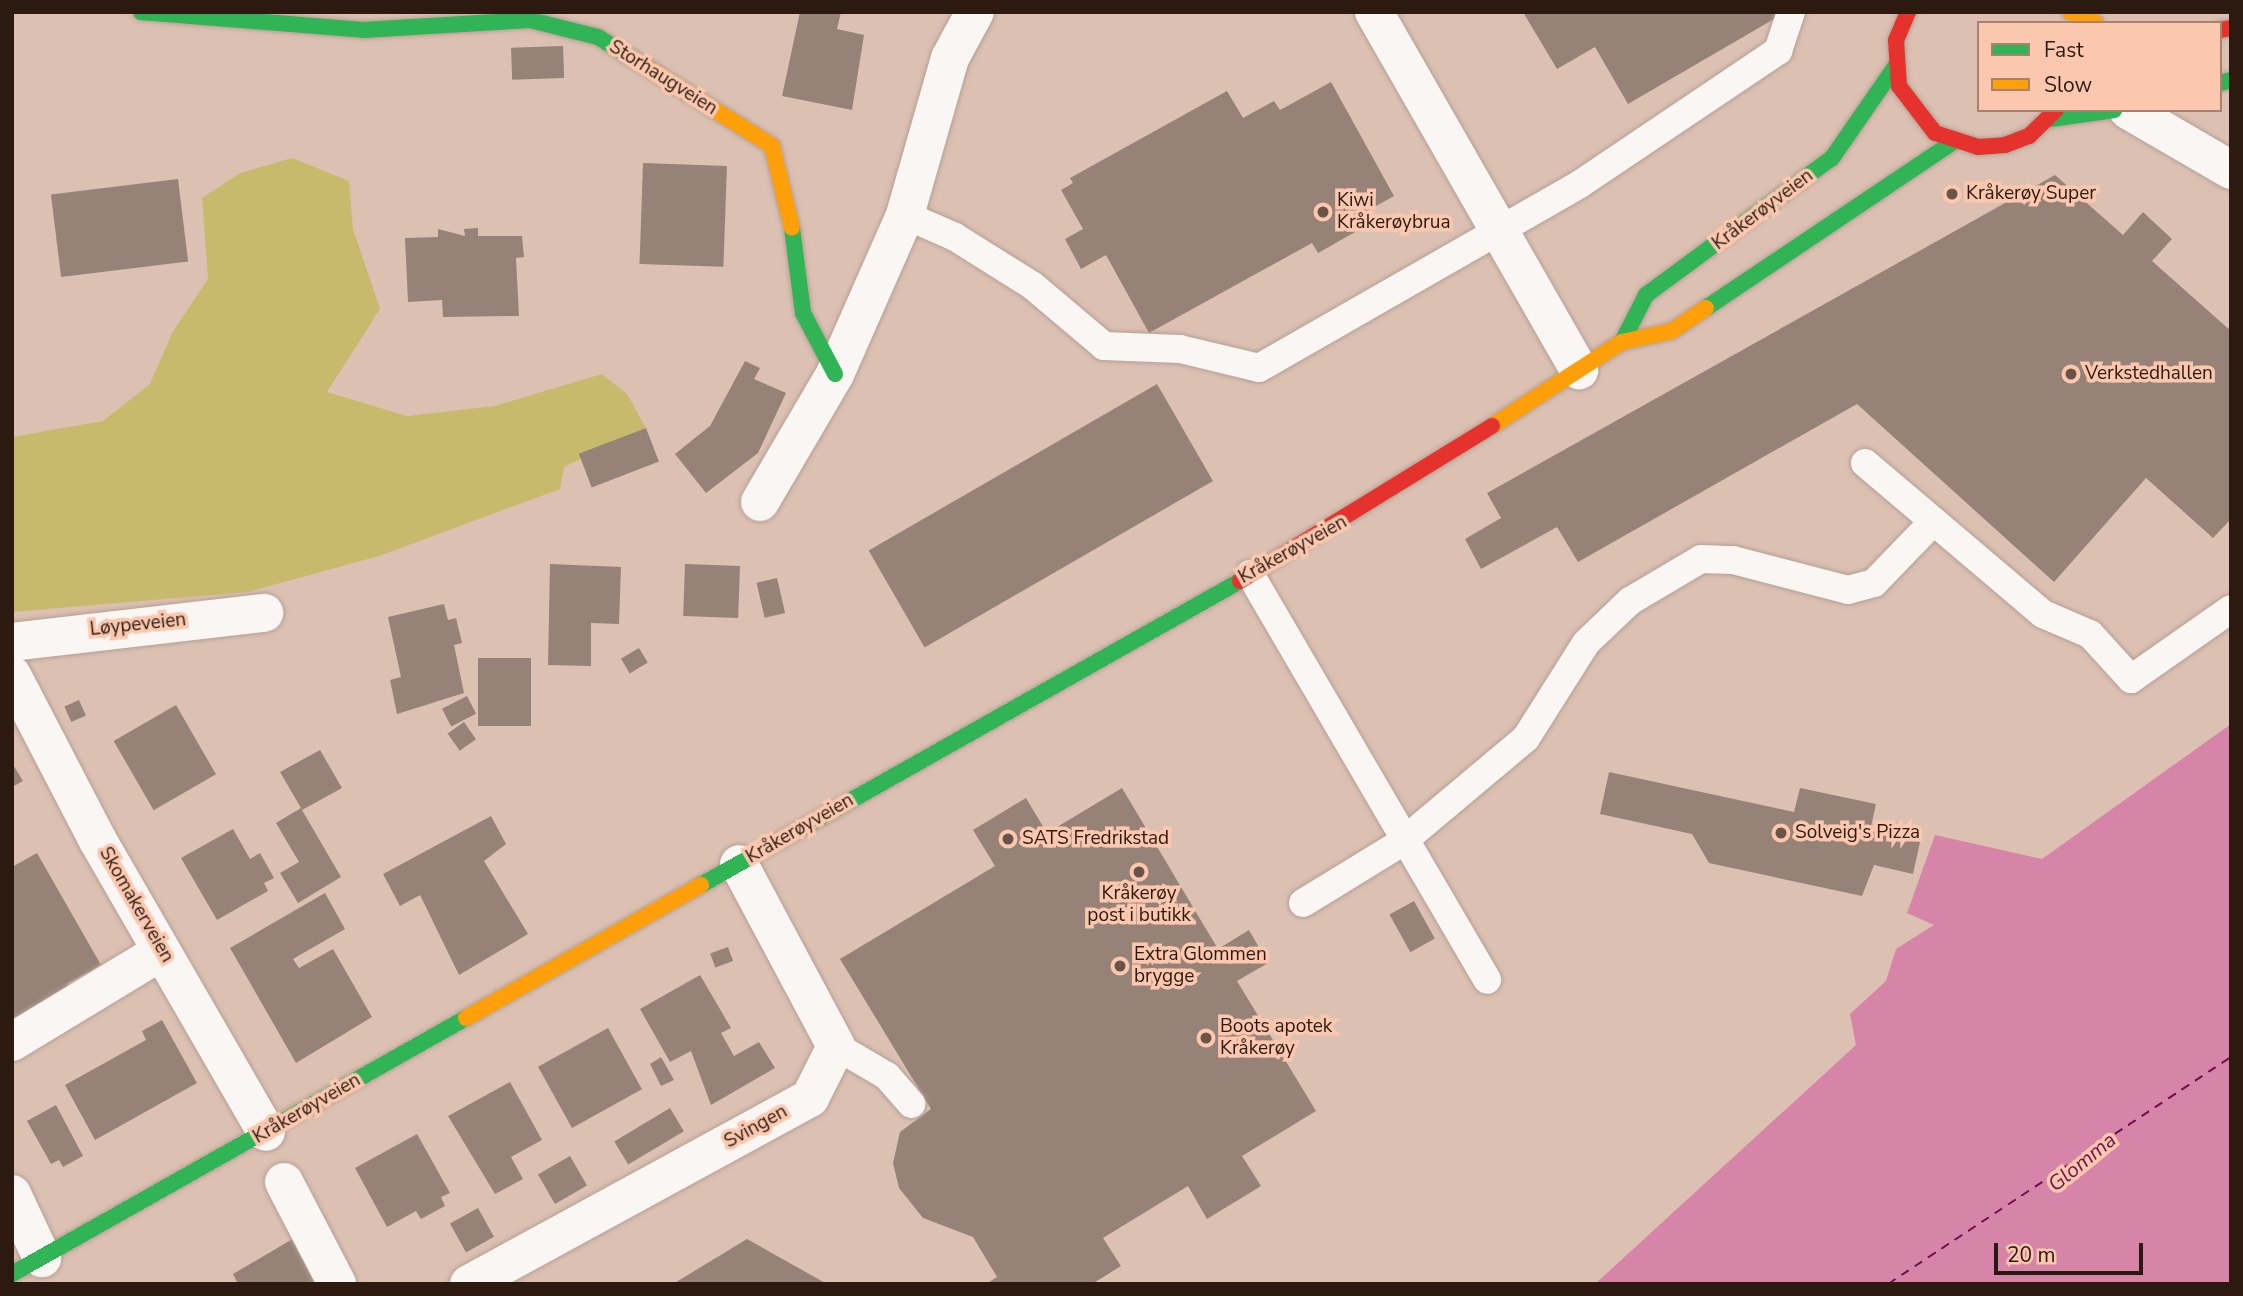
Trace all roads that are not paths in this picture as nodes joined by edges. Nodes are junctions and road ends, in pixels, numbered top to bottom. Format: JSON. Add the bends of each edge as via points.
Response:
{"nodes":[{"id":1,"x":141,"y":12,"type":"edge"},
{"id":2,"x":975,"y":12,"type":"edge"},
{"id":3,"x":1374,"y":12,"type":"edge"},
{"id":4,"x":1791,"y":12,"type":"edge"},
{"id":5,"x":1908,"y":12,"type":"edge"},
{"id":6,"x":2070,"y":12,"type":"edge"},
{"id":7,"x":2091,"y":21,"type":"edge"},
{"id":8,"x":1895,"y":67,"type":"junction"},
{"id":9,"x":2090,"y":112,"type":"edge"},
{"id":10,"x":2131,"y":112,"type":"edge"},
{"id":11,"x":2053,"y":115,"type":"edge"},
{"id":12,"x":1953,"y":142,"type":"junction"},
{"id":13,"x":2231,"y":170,"type":"edge"},
{"id":14,"x":905,"y":215,"type":"junction"},
{"id":15,"x":1503,"y":233,"type":"junction"},
{"id":16,"x":1622,"y":342,"type":"junction"},
{"id":17,"x":1579,"y":370,"type":"junction"},
{"id":18,"x":835,"y":374,"type":"junction"},
{"id":19,"x":1865,"y":463,"type":"dead end"},
{"id":20,"x":760,"y":502,"type":"dead end"},
{"id":21,"x":1931,"y":524,"type":"junction"},
{"id":22,"x":1250,"y":574,"type":"junction"},
{"id":23,"x":2231,"y":609,"type":"edge"},
{"id":24,"x":264,"y":613,"type":"dead end"},
{"id":25,"x":12,"y":642,"type":"edge"},
{"id":26,"x":12,"y":675,"type":"edge"},
{"id":27,"x":1401,"y":843,"type":"junction"},
{"id":28,"x":739,"y":864,"type":"junction"},
{"id":29,"x":1303,"y":903,"type":"dead end"},
{"id":30,"x":162,"y":951,"type":"junction"},
{"id":31,"x":1487,"y":980,"type":"dead end"},
{"id":32,"x":12,"y":1042,"type":"edge"},
{"id":33,"x":836,"y":1046,"type":"junction"},
{"id":34,"x":911,"y":1104,"type":"dead end"},
{"id":35,"x":266,"y":1132,"type":"junction"},
{"id":36,"x":284,"y":1182,"type":"dead end"},
{"id":37,"x":12,"y":1194,"type":"edge"},
{"id":38,"x":27,"y":1266,"type":"edge"},
{"id":39,"x":337,"y":1284,"type":"edge"},
{"id":40,"x":468,"y":1284,"type":"edge"}],
"edges":[{"from":1,"to":18,"type":"main road","name":"Storhaugveien","via":[[363,30],[530,20],[598,37],[772,146],[790,212],[803,313]]},
{"from":2,"to":14,"type":"street","via":[[950,58]]},
{"from":3,"to":15,"type":"street"},
{"from":4,"to":15,"type":"lane","via":[[1778,51]]},
{"from":5,"to":8,"type":"main road"},
{"from":6,"to":7,"type":"main road"},
{"from":8,"to":12,"type":"main road","via":[[1920,120]]},
{"from":8,"to":16,"type":"main road","name":"Kråkerøyveien","via":[[1832,158],[1646,295]]},
{"from":9,"to":11,"type":"main road"},
{"from":10,"to":13,"type":"street"},
{"from":11,"to":12,"type":"main road","via":[[2005,145]]},
{"from":12,"to":16,"type":"main road","name":"Kråkerøyveien","via":[[1671,331]]},
{"from":14,"to":15,"type":"lane","via":[[955,237],[1033,286],[1104,346],[1180,349],[1259,368]]},
{"from":14,"to":18,"type":"street"},
{"from":15,"to":17,"type":"street"},
{"from":16,"to":17,"type":"main road","name":"Kråkerøyveien"},
{"from":17,"to":22,"type":"main road","name":"Kråkerøyveien","via":[[1352,518]]},
{"from":18,"to":20,"type":"street"},
{"from":19,"to":21,"type":"lane"},
{"from":21,"to":23,"type":"lane","via":[[2043,614],[2090,634],[2131,679]]},
{"from":21,"to":27,"type":"lane","via":[[1874,583],[1848,590],[1733,560],[1701,559],[1642,594],[1586,643],[1526,738]]},
{"from":22,"to":27,"type":"lane"},
{"from":22,"to":28,"type":"main road","name":"Kråkerøyveien"},
{"from":24,"to":25,"type":"street","name":"Løypeveien"},
{"from":26,"to":30,"type":"street","name":"Skomakerveien"},
{"from":27,"to":29,"type":"lane"},
{"from":27,"to":31,"type":"lane"},
{"from":28,"to":33,"type":"street"},
{"from":28,"to":35,"type":"main road","name":"Kråkerøyveien"},
{"from":30,"to":32,"type":"street"},
{"from":30,"to":35,"type":"street","name":"Skomakerveien"},
{"from":33,"to":34,"type":"lane","via":[[887,1076]]},
{"from":33,"to":40,"type":"street","name":"Svingen","via":[[810,1098]]},
{"from":35,"to":38,"type":"main road","name":"Kråkerøyveien"},
{"from":36,"to":39,"type":"street"},
{"from":37,"to":38,"type":"street"}]}
